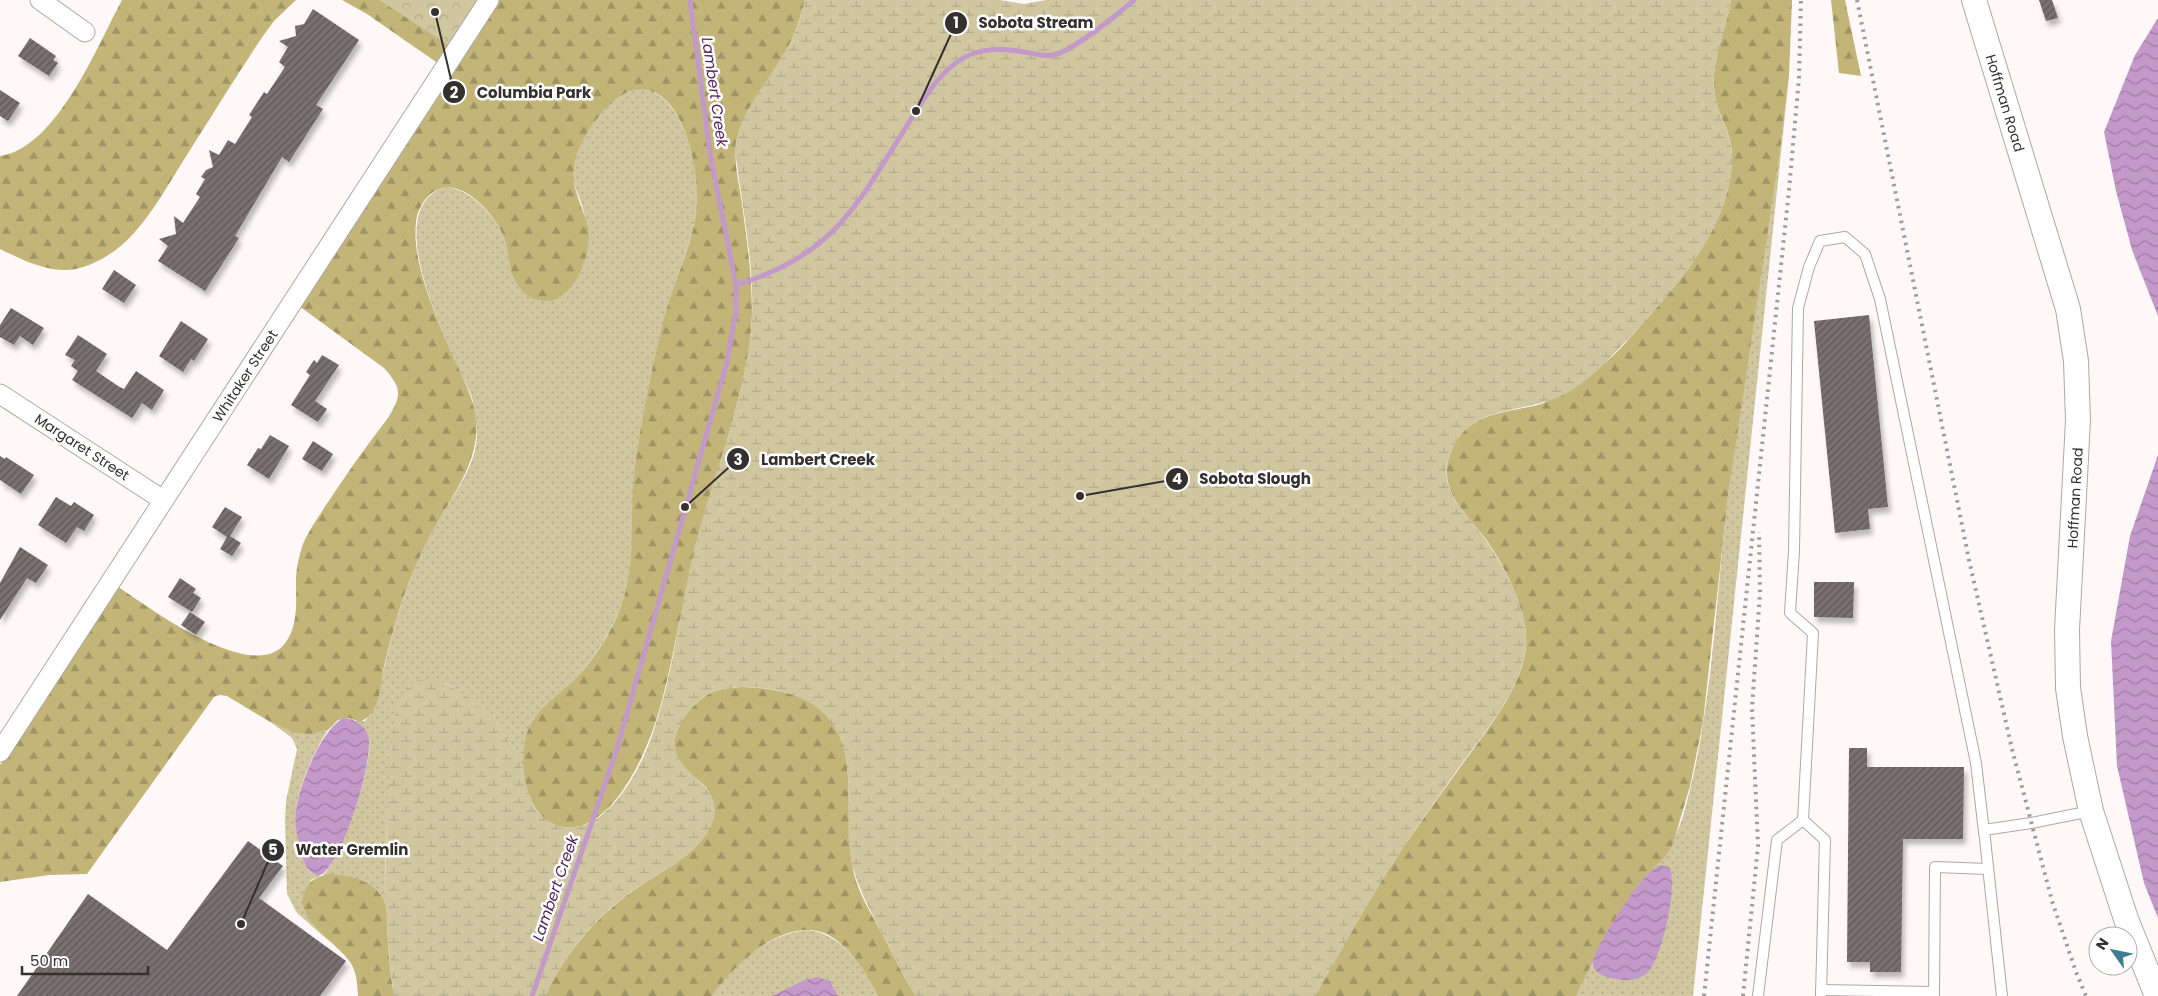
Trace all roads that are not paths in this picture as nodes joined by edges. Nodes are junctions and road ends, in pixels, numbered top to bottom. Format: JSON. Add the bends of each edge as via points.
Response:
{"nodes":[{"id":1,"x":40,"y":0,"type":"edge"},
{"id":2,"x":489,"y":0,"type":"edge"},
{"id":3,"x":1974,"y":0,"type":"edge"},
{"id":4,"x":85,"y":32,"type":"dead end"},
{"id":5,"x":0,"y":394,"type":"edge"},
{"id":6,"x":163,"y":500,"type":"junction"},
{"id":7,"x":0,"y":752,"type":"edge"},
{"id":8,"x":2091,"y":811,"type":"junction"},
{"id":9,"x":1803,"y":820,"type":"junction"},
{"id":10,"x":1984,"y":832,"type":"junction"},
{"id":11,"x":1988,"y":869,"type":"junction"},
{"id":12,"x":1821,"y":993,"type":"edge"},
{"id":13,"x":1934,"y":994,"type":"edge"},
{"id":14,"x":1758,"y":996,"type":"edge"},
{"id":15,"x":2002,"y":996,"type":"edge"},
{"id":16,"x":2157,"y":996,"type":"edge"}],
"edges":[{"from":1,"to":4,"type":"street"},
{"from":2,"to":6,"type":"street","name":"Whitaker Street"},
{"from":3,"to":8,"type":"street","name":"Hoffman Road","via":[[2068,310],[2076,360],[2078,420],[2067,630],[2068,688]]},
{"from":5,"to":6,"type":"street","name":"Margaret Street"},
{"from":6,"to":7,"type":"street","name":"Whitaker Street"},
{"from":8,"to":10,"type":"lane"},
{"from":8,"to":16,"type":"street","name":"Hoffman Road","via":[[2126,919]]},
{"from":9,"to":10,"type":"lane","via":[[1813,633],[1790,612],[1798,308],[1820,241],[1845,237],[1865,254],[1880,298],[1976,763]]},
{"from":9,"to":12,"type":"lane","via":[[1825,840]]},
{"from":9,"to":14,"type":"lane","via":[[1777,840]]},
{"from":10,"to":11,"type":"lane"},
{"from":11,"to":13,"type":"lane","via":[[1935,867]]},
{"from":11,"to":15,"type":"lane"},
{"from":12,"to":13,"type":"lane"}]}
